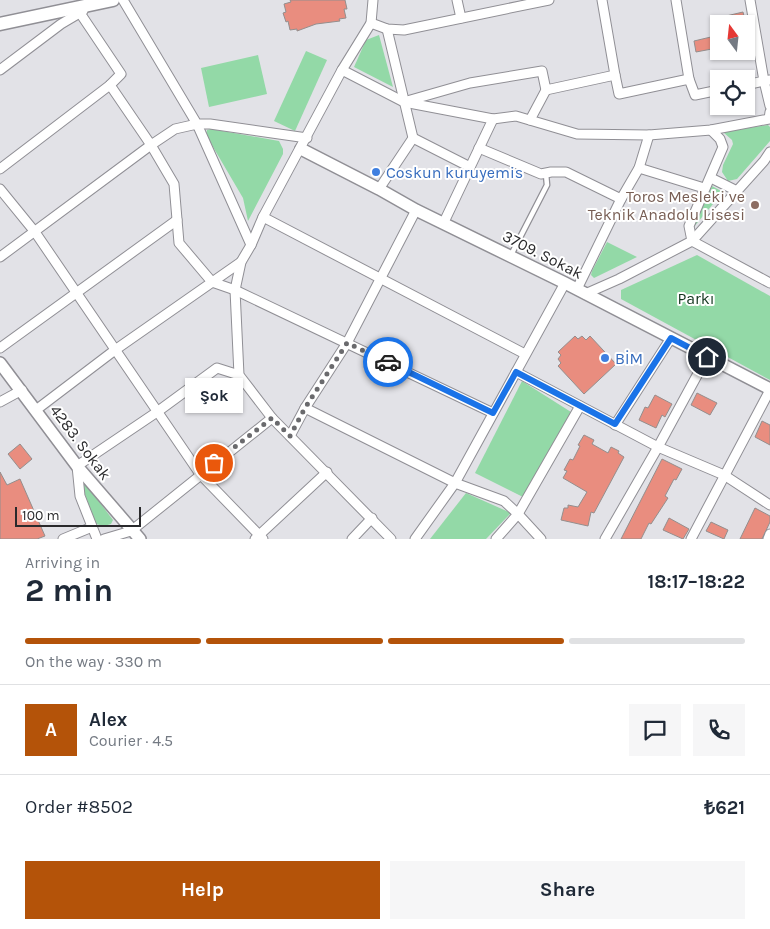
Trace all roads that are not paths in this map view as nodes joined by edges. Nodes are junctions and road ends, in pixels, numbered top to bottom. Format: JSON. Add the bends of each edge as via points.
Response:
{"nodes":[{"id":1,"x":113,"y":0,"type":"edge"},
{"id":2,"x":123,"y":0,"type":"edge"},
{"id":3,"x":373,"y":0,"type":"edge"},
{"id":4,"x":457,"y":0,"type":"edge"},
{"id":5,"x":549,"y":0,"type":"edge"},
{"id":6,"x":602,"y":0,"type":"edge"},
{"id":7,"x":676,"y":0,"type":"edge"},
{"id":8,"x":750,"y":0,"type":"edge"},
{"id":9,"x":530,"y":2,"type":"edge"},
{"id":10,"x":97,"y":3,"type":"junction"},
{"id":11,"x":80,"y":13,"type":"junction"},
{"id":12,"x":461,"y":18,"type":"junction"},
{"id":13,"x":371,"y":23,"type":"junction"},
{"id":14,"x":0,"y":24,"type":"edge"},
{"id":15,"x":387,"y":28,"type":"junction"},
{"id":16,"x":0,"y":70,"type":"edge"},
{"id":17,"x":342,"y":70,"type":"junction"},
{"id":18,"x":615,"y":75,"type":"junction"},
{"id":19,"x":689,"y":79,"type":"junction"},
{"id":20,"x":767,"y":80,"type":"edge"},
{"id":21,"x":110,"y":85,"type":"junction"},
{"id":22,"x":546,"y":90,"type":"junction"},
{"id":23,"x":710,"y":92,"type":"edge"},
{"id":24,"x":404,"y":102,"type":"junction"},
{"id":25,"x":770,"y":106,"type":"edge"},
{"id":26,"x":770,"y":117,"type":"edge"},
{"id":27,"x":493,"y":119,"type":"junction"},
{"id":28,"x":530,"y":120,"type":"junction"},
{"id":29,"x":197,"y":124,"type":"junction"},
{"id":30,"x":711,"y":130,"type":"junction"},
{"id":31,"x":649,"y":135,"type":"junction"},
{"id":32,"x":306,"y":138,"type":"junction"},
{"id":33,"x":413,"y":138,"type":"junction"},
{"id":34,"x":151,"y":145,"type":"junction"},
{"id":35,"x":479,"y":148,"type":"junction"},
{"id":36,"x":301,"y":150,"type":"junction"},
{"id":37,"x":770,"y":152,"type":"edge"},
{"id":38,"x":470,"y":167,"type":"junction"},
{"id":39,"x":639,"y":168,"type":"junction"},
{"id":40,"x":0,"y":169,"type":"edge"},
{"id":41,"x":546,"y":173,"type":"junction"},
{"id":42,"x":711,"y":178,"type":"junction"},
{"id":43,"x":704,"y":188,"type":"junction"},
{"id":44,"x":0,"y":189,"type":"edge"},
{"id":45,"x":379,"y":189,"type":"junction"},
{"id":46,"x":737,"y":191,"type":"junction"},
{"id":47,"x":621,"y":199,"type":"junction"},
{"id":48,"x":416,"y":210,"type":"junction"},
{"id":49,"x":263,"y":217,"type":"junction"},
{"id":50,"x":177,"y":220,"type":"junction"},
{"id":51,"x":444,"y":222,"type":"junction"},
{"id":52,"x":34,"y":232,"type":"junction"},
{"id":53,"x":692,"y":241,"type":"junction"},
{"id":54,"x":252,"y":244,"type":"junction"},
{"id":55,"x":511,"y":256,"type":"junction"},
{"id":56,"x":0,"y":258,"type":"edge"},
{"id":57,"x":241,"y":262,"type":"junction"},
{"id":58,"x":380,"y":277,"type":"junction"},
{"id":59,"x":212,"y":282,"type":"junction"},
{"id":60,"x":770,"y":282,"type":"edge"},
{"id":61,"x":565,"y":283,"type":"junction"},
{"id":62,"x":235,"y":290,"type":"junction"},
{"id":63,"x":76,"y":292,"type":"junction"},
{"id":64,"x":581,"y":292,"type":"junction"},
{"id":65,"x":671,"y":338,"type":"junction"},
{"id":66,"x":347,"y":343,"type":"junction"},
{"id":67,"x":0,"y":348,"type":"edge"},
{"id":68,"x":115,"y":350,"type":"junction"},
{"id":69,"x":526,"y":354,"type":"junction"},
{"id":70,"x":707,"y":357,"type":"junction"},
{"id":71,"x":0,"y":363,"type":"edge"},
{"id":72,"x":516,"y":372,"type":"junction"},
{"id":73,"x":239,"y":374,"type":"junction"},
{"id":74,"x":22,"y":390,"type":"junction"},
{"id":75,"x":770,"y":390,"type":"edge"},
{"id":76,"x":0,"y":402,"type":"edge"},
{"id":77,"x":580,"y":406,"type":"junction"},
{"id":78,"x":305,"y":408,"type":"junction"},
{"id":79,"x":36,"y":410,"type":"junction"},
{"id":80,"x":157,"y":412,"type":"junction"},
{"id":81,"x":493,"y":413,"type":"junction"},
{"id":82,"x":272,"y":418,"type":"junction"},
{"id":83,"x":615,"y":424,"type":"junction"},
{"id":84,"x":290,"y":436,"type":"junction"},
{"id":85,"x":658,"y":447,"type":"junction"},
{"id":86,"x":77,"y":466,"type":"junction"},
{"id":87,"x":327,"y":472,"type":"junction"},
{"id":88,"x":200,"y":474,"type":"junction"},
{"id":89,"x":724,"y":475,"type":"junction"},
{"id":90,"x":455,"y":483,"type":"junction"},
{"id":91,"x":770,"y":505,"type":"edge"},
{"id":92,"x":518,"y":514,"type":"junction"},
{"id":93,"x":372,"y":518,"type":"junction"},
{"id":94,"x":92,"y":527,"type":"junction"},
{"id":95,"x":770,"y":534,"type":"edge"},
{"id":96,"x":135,"y":535,"type":"edge"},
{"id":97,"x":259,"y":538,"type":"edge"},
{"id":98,"x":63,"y":539,"type":"edge"},
{"id":99,"x":97,"y":539,"type":"edge"},
{"id":100,"x":104,"y":539,"type":"edge"},
{"id":101,"x":352,"y":539,"type":"edge"},
{"id":102,"x":391,"y":539,"type":"edge"},
{"id":103,"x":415,"y":539,"type":"edge"},
{"id":104,"x":496,"y":539,"type":"edge"},
{"id":105,"x":541,"y":539,"type":"edge"},
{"id":106,"x":605,"y":539,"type":"edge"},
{"id":107,"x":691,"y":539,"type":"edge"},
{"id":108,"x":768,"y":539,"type":"edge"}],
"edges":[{"from":1,"to":10,"type":"main road"},
{"from":2,"to":29,"type":"street"},
{"from":3,"to":13,"type":"street"},
{"from":4,"to":12,"type":"street"},
{"from":5,"to":9,"type":"street"},
{"from":6,"to":18,"type":"street"},
{"from":7,"to":19,"type":"street"},
{"from":8,"to":20,"type":"street"},
{"from":9,"to":12,"type":"street"},
{"from":10,"to":11,"type":"street"},
{"from":10,"to":14,"type":"main road"},
{"from":11,"to":16,"type":"street"},
{"from":11,"to":21,"type":"street","via":[[121,74]]},
{"from":12,"to":15,"type":"street","via":[[404,30]]},
{"from":13,"to":15,"type":"street"},
{"from":13,"to":17,"type":"street"},
{"from":15,"to":24,"type":"street"},
{"from":17,"to":24,"type":"street"},
{"from":17,"to":32,"type":"street"},
{"from":18,"to":19,"type":"street","via":[[620,94]]},
{"from":18,"to":22,"type":"street"},
{"from":19,"to":23,"type":"street","via":[[695,95]]},
{"from":20,"to":25,"type":"street"},
{"from":21,"to":34,"type":"street"},
{"from":21,"to":40,"type":"street"},
{"from":22,"to":24,"type":"street","via":[[542,71],[470,83]]},
{"from":22,"to":28,"type":"street"},
{"from":24,"to":27,"type":"street"},
{"from":24,"to":33,"type":"street"},
{"from":26,"to":30,"type":"street"},
{"from":27,"to":28,"type":"street","via":[[516,116]]},
{"from":27,"to":35,"type":"street"},
{"from":28,"to":31,"type":"street","via":[[577,134]]},
{"from":29,"to":32,"type":"street"},
{"from":29,"to":34,"type":"street","via":[[175,129]]},
{"from":29,"to":54,"type":"street"},
{"from":30,"to":31,"type":"street"},
{"from":30,"to":42,"type":"street","via":[[723,147]]},
{"from":31,"to":39,"type":"street"},
{"from":32,"to":36,"type":"street"},
{"from":33,"to":38,"type":"street"},
{"from":33,"to":45,"type":"street"},
{"from":34,"to":50,"type":"street","via":[[174,184]]},
{"from":34,"to":52,"type":"street"},
{"from":35,"to":38,"type":"street"},
{"from":35,"to":41,"type":"street"},
{"from":36,"to":45,"type":"street","name":"3709. Sokak"},
{"from":36,"to":49,"type":"street"},
{"from":37,"to":46,"type":"street"},
{"from":38,"to":51,"type":"street"},
{"from":39,"to":43,"type":"street"},
{"from":39,"to":47,"type":"street"},
{"from":41,"to":47,"type":"street","via":[[566,172]]},
{"from":41,"to":55,"type":"lane","via":[[547,185]]},
{"from":42,"to":43,"type":"street"},
{"from":42,"to":46,"type":"street"},
{"from":43,"to":53,"type":"street","via":[[689,226]]},
{"from":44,"to":52,"type":"street"},
{"from":45,"to":48,"type":"street","name":"3709. Sokak"},
{"from":46,"to":53,"type":"street"},
{"from":47,"to":64,"type":"street"},
{"from":48,"to":51,"type":"street","name":"3709. Sokak"},
{"from":48,"to":58,"type":"street"},
{"from":49,"to":54,"type":"street"},
{"from":49,"to":58,"type":"street"},
{"from":50,"to":59,"type":"street","via":[[179,242]]},
{"from":50,"to":63,"type":"street"},
{"from":51,"to":55,"type":"street","name":"3709. Sokak"},
{"from":52,"to":56,"type":"street"},
{"from":52,"to":63,"type":"street"},
{"from":53,"to":60,"type":"street"},
{"from":53,"to":64,"type":"street","via":[[619,279]]},
{"from":54,"to":57,"type":"street"},
{"from":55,"to":61,"type":"street","name":"3709. Sokak"},
{"from":57,"to":59,"type":"street"},
{"from":57,"to":62,"type":"street"},
{"from":58,"to":66,"type":"street"},
{"from":58,"to":69,"type":"street"},
{"from":59,"to":62,"type":"street"},
{"from":59,"to":68,"type":"street"},
{"from":61,"to":64,"type":"street","name":"3709. Sokak"},
{"from":61,"to":69,"type":"street"},
{"from":62,"to":66,"type":"street"},
{"from":62,"to":73,"type":"street"},
{"from":63,"to":67,"type":"street"},
{"from":63,"to":68,"type":"street"},
{"from":64,"to":65,"type":"street","name":"3709. Sokak"},
{"from":65,"to":70,"type":"street","name":"3709. Sokak"},
{"from":65,"to":83,"type":"street"},
{"from":66,"to":78,"type":"street"},
{"from":66,"to":81,"type":"street"},
{"from":68,"to":79,"type":"street"},
{"from":68,"to":80,"type":"street"},
{"from":69,"to":72,"type":"street"},
{"from":70,"to":75,"type":"street","name":"3709. Sokak"},
{"from":70,"to":85,"type":"street"},
{"from":71,"to":74,"type":"street","name":"4283. Sokak"},
{"from":72,"to":77,"type":"street"},
{"from":72,"to":81,"type":"street"},
{"from":73,"to":80,"type":"street","via":[[217,368]]},
{"from":73,"to":82,"type":"street"},
{"from":74,"to":76,"type":"street"},
{"from":74,"to":79,"type":"street","name":"4283. Sokak"},
{"from":75,"to":89,"type":"street"},
{"from":77,"to":83,"type":"street"},
{"from":77,"to":92,"type":"street"},
{"from":78,"to":84,"type":"street"},
{"from":78,"to":90,"type":"street"},
{"from":79,"to":86,"type":"street","name":"4283. Sokak"},
{"from":80,"to":86,"type":"street"},
{"from":80,"to":88,"type":"street"},
{"from":81,"to":90,"type":"street"},
{"from":82,"to":84,"type":"street"},
{"from":82,"to":88,"type":"street"},
{"from":83,"to":85,"type":"street"},
{"from":84,"to":87,"type":"street"},
{"from":85,"to":89,"type":"street"},
{"from":85,"to":106,"type":"street"},
{"from":86,"to":94,"type":"street","via":[[80,496]]},
{"from":86,"to":96,"type":"street","name":"4283. Sokak"},
{"from":87,"to":93,"type":"street"},
{"from":87,"to":97,"type":"street"},
{"from":88,"to":96,"type":"street"},
{"from":88,"to":97,"type":"street"},
{"from":89,"to":91,"type":"street"},
{"from":89,"to":107,"type":"street"},
{"from":90,"to":92,"type":"street","via":[[504,501]]},
{"from":90,"to":103,"type":"street"},
{"from":92,"to":104,"type":"street"},
{"from":92,"to":105,"type":"street"},
{"from":93,"to":101,"type":"street"},
{"from":93,"to":102,"type":"street"},
{"from":94,"to":98,"type":"street"},
{"from":94,"to":99,"type":"street"},
{"from":95,"to":108,"type":"street"},
{"from":96,"to":100,"type":"street"}]}
